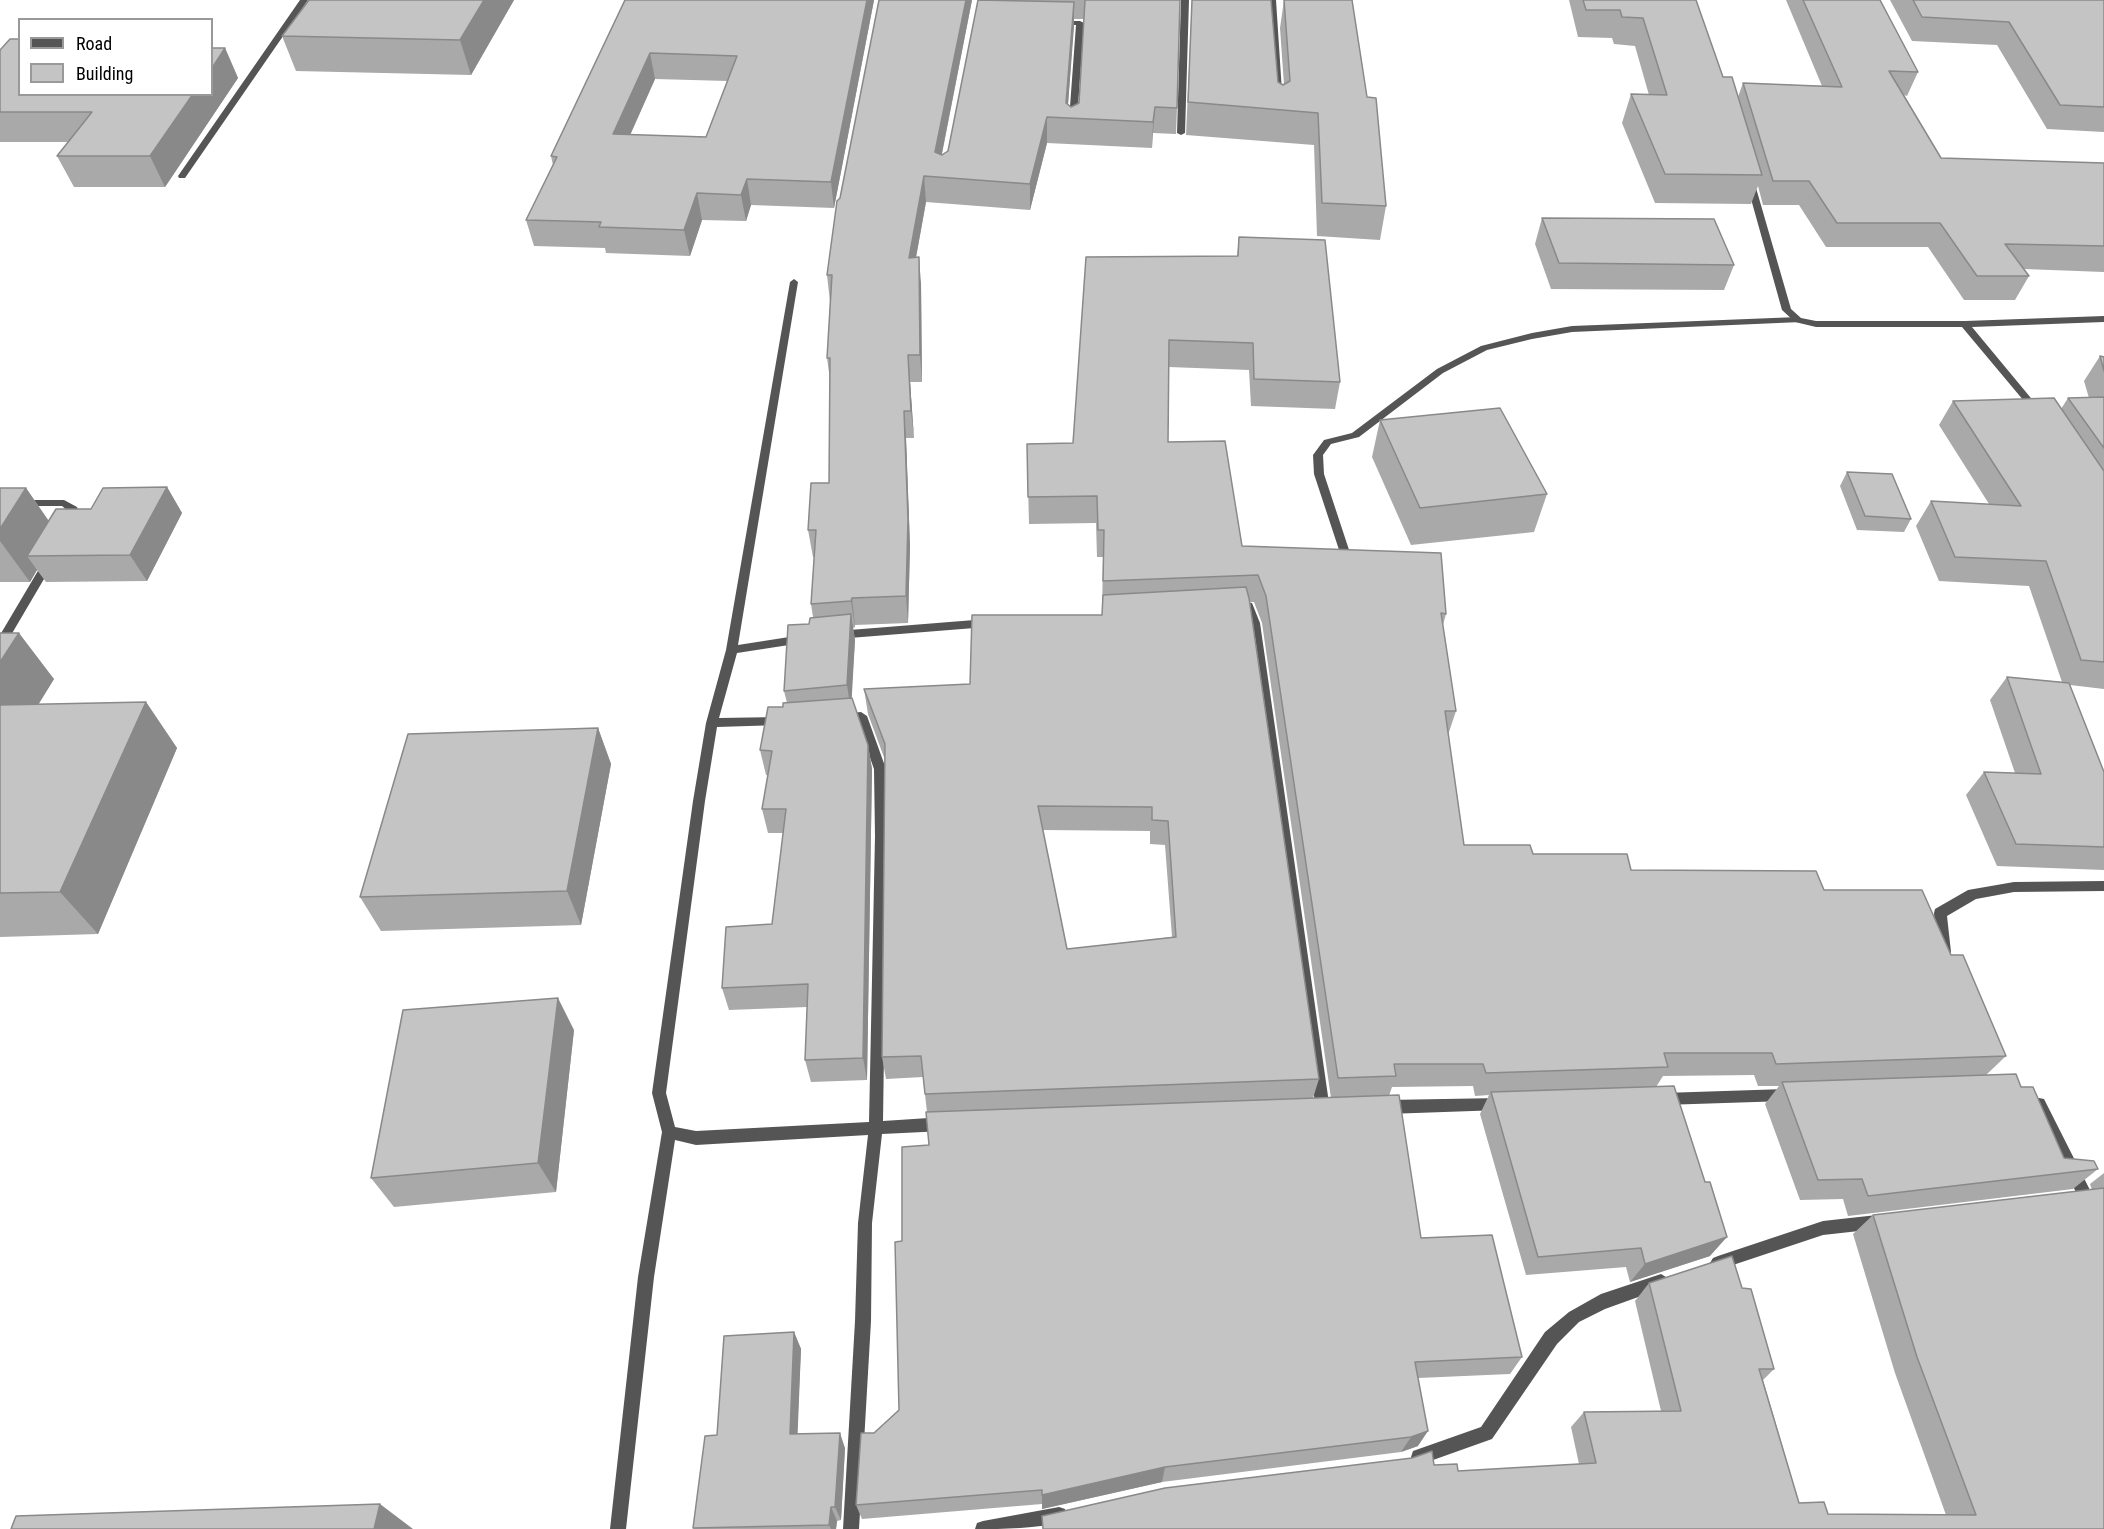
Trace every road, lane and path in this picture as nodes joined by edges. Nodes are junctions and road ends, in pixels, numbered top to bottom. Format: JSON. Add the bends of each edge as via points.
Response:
{"nodes":[{"id":1,"x":304,"y":0,"type":"edge"},
{"id":2,"x":1185,"y":0,"type":"edge"},
{"id":3,"x":1272,"y":0,"type":"edge"},
{"id":4,"x":1045,"y":22,"type":"edge"},
{"id":5,"x":1279,"y":102,"type":"edge"},
{"id":6,"x":1072,"y":129,"type":"edge"},
{"id":7,"x":1181,"y":134,"type":"dead end"},
{"id":8,"x":1749,"y":175,"type":"edge"},
{"id":9,"x":182,"y":176,"type":"dead end"},
{"id":10,"x":794,"y":282,"type":"dead end"},
{"id":11,"x":2104,"y":319,"type":"edge"},
{"id":12,"x":1798,"y":320,"type":"junction"},
{"id":13,"x":1965,"y":324,"type":"junction"},
{"id":14,"x":2041,"y":416,"type":"edge"},
{"id":15,"x":0,"y":503,"type":"edge"},
{"id":16,"x":70,"y":527,"type":"edge"},
{"id":17,"x":53,"y":557,"type":"edge"},
{"id":18,"x":1351,"y":571,"type":"edge"},
{"id":19,"x":1236,"y":606,"type":"edge"},
{"id":20,"x":1002,"y":622,"type":"edge"},
{"id":21,"x":0,"y":644,"type":"edge"},
{"id":22,"x":732,"y":651,"type":"junction"},
{"id":23,"x":826,"y":719,"type":"edge"},
{"id":24,"x":792,"y":722,"type":"edge"},
{"id":25,"x":712,"y":723,"type":"junction"},
{"id":26,"x":2104,"y":886,"type":"edge"},
{"id":27,"x":1948,"y":962,"type":"edge"},
{"id":28,"x":1795,"y":1094,"type":"edge"},
{"id":29,"x":1653,"y":1099,"type":"edge"},
{"id":30,"x":2030,"y":1099,"type":"edge"},
{"id":31,"x":1512,"y":1104,"type":"edge"},
{"id":32,"x":1370,"y":1108,"type":"edge"},
{"id":33,"x":1323,"y":1110,"type":"edge"},
{"id":34,"x":959,"y":1123,"type":"edge"},
{"id":35,"x":876,"y":1126,"type":"junction"},
{"id":36,"x":669,"y":1132,"type":"junction"},
{"id":37,"x":2087,"y":1197,"type":"junction"},
{"id":38,"x":2064,"y":1200,"type":"edge"},
{"id":39,"x":2094,"y":1215,"type":"edge"},
{"id":40,"x":1892,"y":1220,"type":"edge"},
{"id":41,"x":1703,"y":1268,"type":"edge"},
{"id":42,"x":1680,"y":1276,"type":"edge"},
{"id":43,"x":1402,"y":1462,"type":"edge"},
{"id":44,"x":1071,"y":1512,"type":"edge"},
{"id":45,"x":618,"y":1529,"type":"edge"},
{"id":46,"x":851,"y":1529,"type":"edge"},
{"id":47,"x":983,"y":1529,"type":"edge"}],
"edges":[{"from":1,"to":9,"type":"street"},
{"from":2,"to":7,"type":"street"},
{"from":3,"to":5,"type":"street"},
{"from":4,"to":6,"type":"street","via":[[1080,24]]},
{"from":8,"to":12,"type":"street","via":[[1787,310]]},
{"from":10,"to":22,"type":"street"},
{"from":11,"to":13,"type":"street"},
{"from":12,"to":13,"type":"street","via":[[1816,324]]},
{"from":12,"to":18,"type":"street","via":[[1572,329],[1484,348],[1440,371],[1355,435],[1328,442],[1318,455],[1319,474]]},
{"from":13,"to":14,"type":"street"},
{"from":15,"to":16,"type":"street","via":[[64,503],[73,509],[76,518]]},
{"from":17,"to":21,"type":"street"},
{"from":19,"to":33,"type":"street","via":[[1248,606],[1254,623]]},
{"from":20,"to":22,"type":"street","via":[[818,637]]},
{"from":22,"to":25,"type":"street"},
{"from":23,"to":35,"type":"street","via":[[861,716],[880,769]]},
{"from":24,"to":25,"type":"street"},
{"from":25,"to":36,"type":"street","via":[[659,1093]]},
{"from":26,"to":27,"type":"street","via":[[2014,887],[1973,894],[1940,913]]},
{"from":28,"to":29,"type":"street"},
{"from":30,"to":37,"type":"street","via":[[2040,1105]]},
{"from":31,"to":32,"type":"street"},
{"from":34,"to":35,"type":"street"},
{"from":35,"to":36,"type":"street","via":[[696,1138]]},
{"from":35,"to":46,"type":"street","via":[[865,1223]]},
{"from":36,"to":45,"type":"street","via":[[646,1276]]},
{"from":37,"to":38,"type":"street"},
{"from":37,"to":39,"type":"street"},
{"from":40,"to":41,"type":"street","via":[[1823,1228]]},
{"from":42,"to":43,"type":"street","via":[[1601,1302],[1574,1317],[1551,1338],[1486,1433]]},
{"from":44,"to":47,"type":"street"}]}
